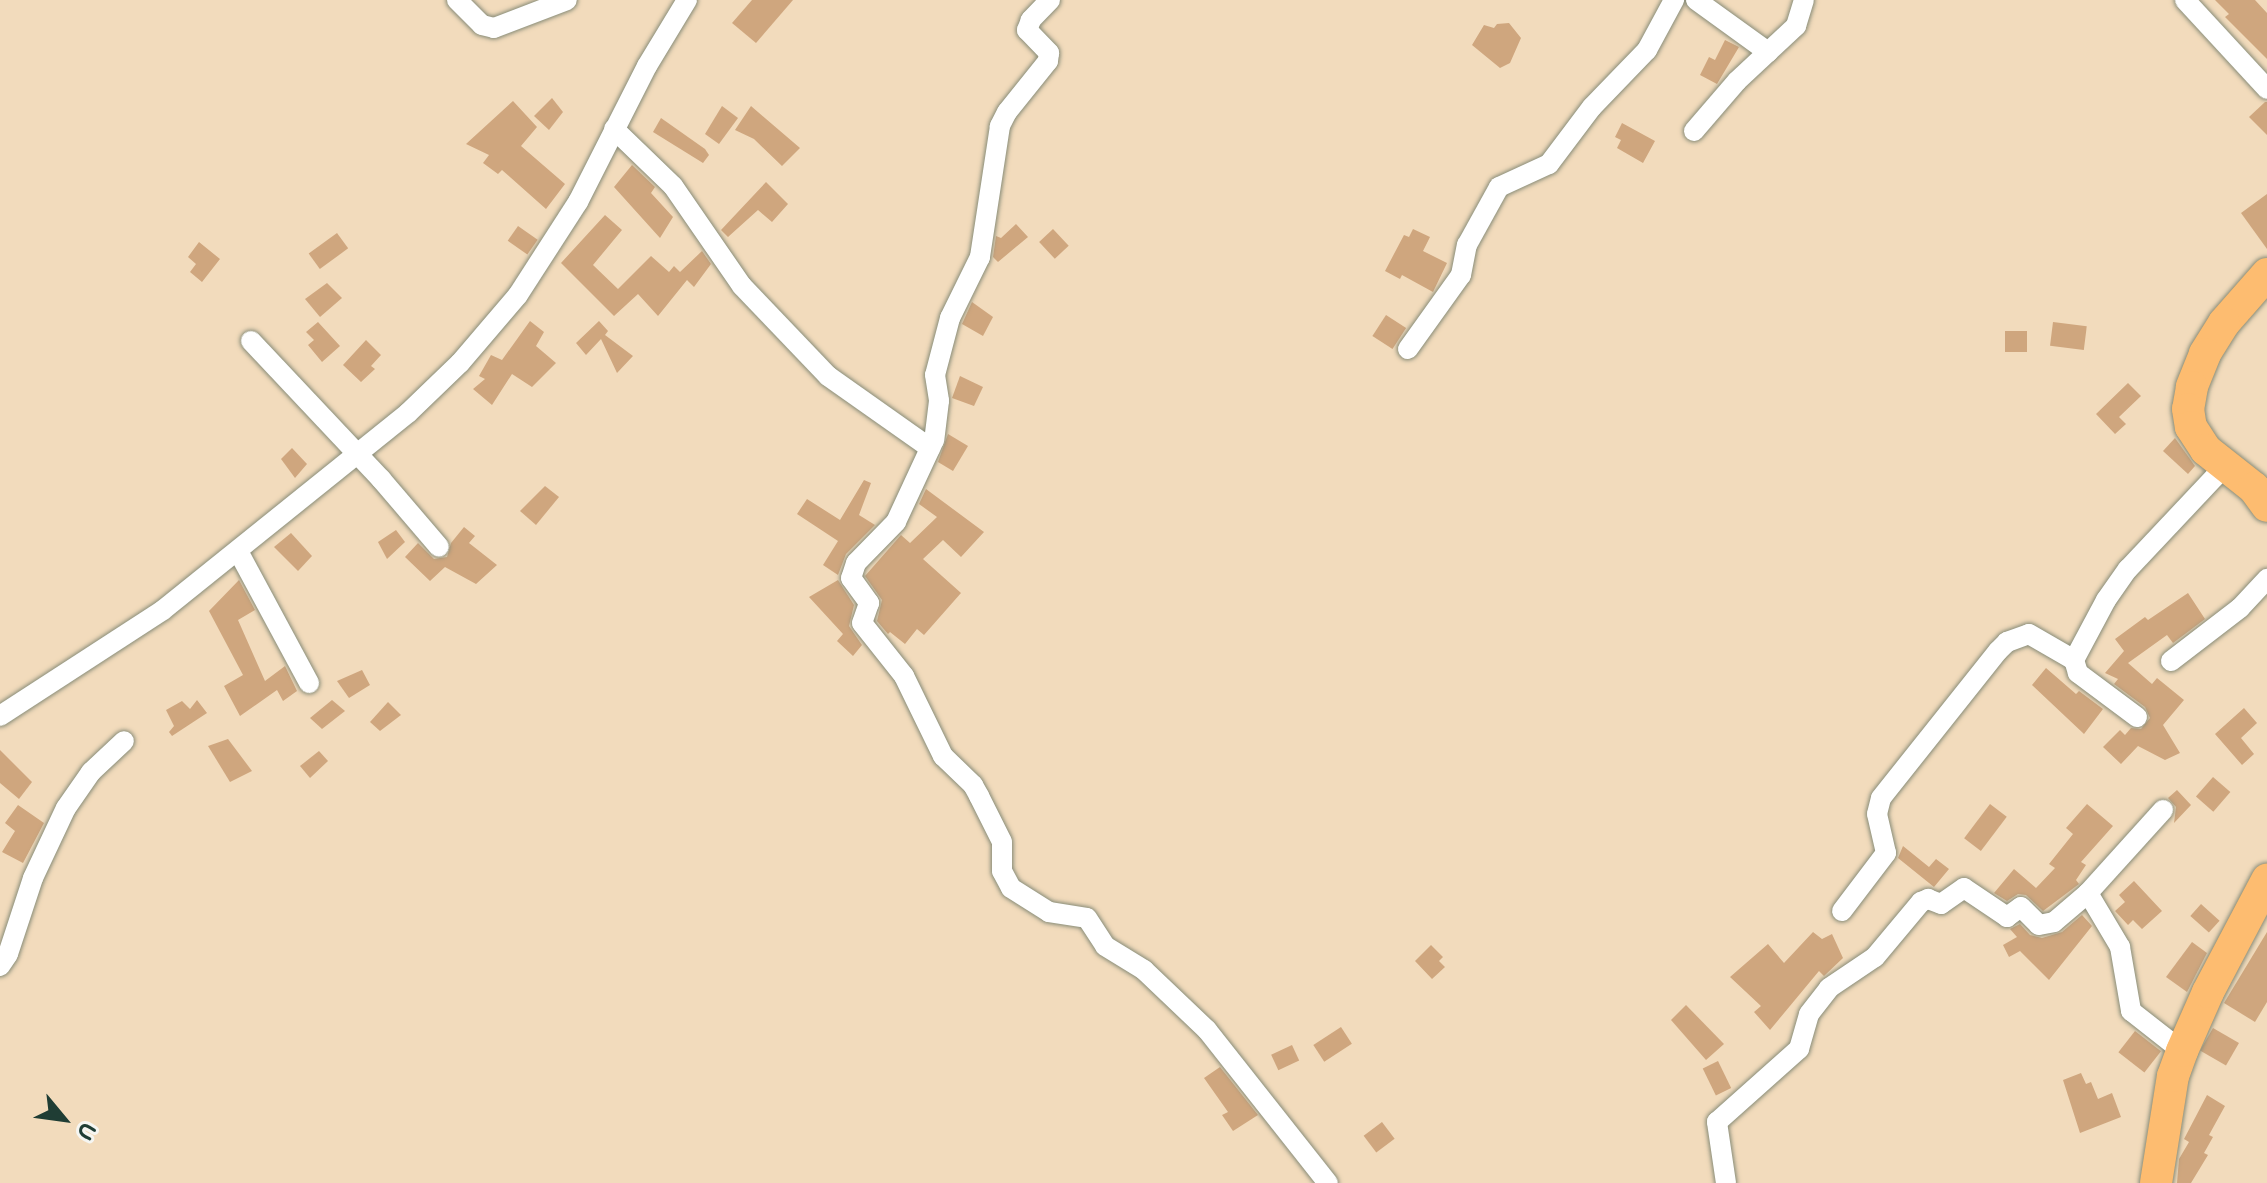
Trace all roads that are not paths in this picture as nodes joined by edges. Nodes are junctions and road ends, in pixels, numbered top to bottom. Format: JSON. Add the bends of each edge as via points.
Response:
{"nodes":[{"id":1,"x":457,"y":0,"type":"edge"},
{"id":2,"x":567,"y":0,"type":"edge"},
{"id":3,"x":687,"y":0,"type":"edge"},
{"id":4,"x":1050,"y":0,"type":"edge"},
{"id":5,"x":1674,"y":0,"type":"edge"},
{"id":6,"x":1696,"y":0,"type":"edge"},
{"id":7,"x":1804,"y":0,"type":"edge"},
{"id":8,"x":2185,"y":0,"type":"edge"},
{"id":9,"x":1768,"y":52,"type":"junction"},
{"id":10,"x":2267,"y":89,"type":"edge"},
{"id":11,"x":614,"y":129,"type":"junction"},
{"id":12,"x":1694,"y":131,"type":"dead end"},
{"id":13,"x":2267,"y":274,"type":"edge"},
{"id":14,"x":251,"y":341,"type":"dead end"},
{"id":15,"x":1408,"y":349,"type":"dead end"},
{"id":16,"x":930,"y":448,"type":"junction"},
{"id":17,"x":355,"y":455,"type":"junction"},
{"id":18,"x":2226,"y":465,"type":"junction"},
{"id":19,"x":2267,"y":506,"type":"edge"},
{"id":20,"x":439,"y":547,"type":"dead end"},
{"id":21,"x":238,"y":551,"type":"junction"},
{"id":22,"x":2267,"y":579,"type":"edge"},
{"id":23,"x":2074,"y":660,"type":"junction"},
{"id":24,"x":2171,"y":661,"type":"dead end"},
{"id":25,"x":309,"y":683,"type":"dead end"},
{"id":26,"x":0,"y":716,"type":"edge"},
{"id":27,"x":2137,"y":717,"type":"dead end"},
{"id":28,"x":124,"y":741,"type":"dead end"},
{"id":29,"x":2163,"y":810,"type":"dead end"},
{"id":30,"x":2267,"y":880,"type":"edge"},
{"id":31,"x":2088,"y":893,"type":"junction"},
{"id":32,"x":1842,"y":911,"type":"dead end"},
{"id":33,"x":8,"y":926,"type":"edge"},
{"id":34,"x":0,"y":966,"type":"edge"},
{"id":35,"x":2182,"y":1051,"type":"junction"},
{"id":36,"x":1328,"y":1183,"type":"edge"},
{"id":37,"x":1726,"y":1183,"type":"edge"},
{"id":38,"x":2156,"y":1183,"type":"edge"}],
"edges":[{"from":1,"to":2,"type":"street","via":[[482,25],[494,28]]},
{"from":3,"to":11,"type":"street"},
{"from":4,"to":16,"type":"street","via":[[1027,30],[1049,53],[1048,61],[1000,126],[980,257],[949,321],[935,375],[939,401]]},
{"from":5,"to":15,"type":"street","via":[[1647,50],[1592,107],[1549,164],[1499,187],[1467,245],[1461,275]]},
{"from":6,"to":9,"type":"street"},
{"from":7,"to":9,"type":"street","via":[[1796,26]]},
{"from":8,"to":10,"type":"street"},
{"from":9,"to":12,"type":"street"},
{"from":11,"to":16,"type":"street","via":[[673,186],[742,286],[818,366]]},
{"from":11,"to":17,"type":"street","via":[[578,202],[518,295],[460,363]]},
{"from":13,"to":18,"type":"main road","via":[[2224,323],[2192,387],[2191,427],[2206,450]]},
{"from":14,"to":17,"type":"street"},
{"from":16,"to":36,"type":"street","via":[[896,522],[851,572],[869,603],[862,623],[904,676],[943,756],[973,785],[1002,842],[1002,871],[1011,888],[1049,912],[1087,918],[1105,946],[1144,970],[1207,1030]]},
{"from":17,"to":20,"type":"street"},
{"from":17,"to":21,"type":"street"},
{"from":18,"to":19,"type":"main road"},
{"from":18,"to":23,"type":"street","via":[[2128,569]]},
{"from":21,"to":25,"type":"street"},
{"from":21,"to":26,"type":"street","via":[[163,610]]},
{"from":22,"to":24,"type":"street","via":[[2222,624]]},
{"from":23,"to":27,"type":"street","via":[[2078,673]]},
{"from":23,"to":32,"type":"street","via":[[2029,634],[1998,651],[1881,798],[1877,814],[1886,853]]},
{"from":28,"to":33,"type":"street","via":[[91,772],[66,808]]},
{"from":29,"to":31,"type":"street"},
{"from":30,"to":35,"type":"main road"},
{"from":31,"to":35,"type":"street","via":[[2120,947],[2131,1011]]},
{"from":31,"to":37,"type":"street","via":[[2054,922],[2039,925],[2021,907],[2007,917],[1964,888],[1941,904],[1921,902],[1875,957],[1834,983],[1813,1008],[1799,1049],[1717,1122]]},
{"from":33,"to":34,"type":"street"},
{"from":35,"to":38,"type":"main road"}]}
